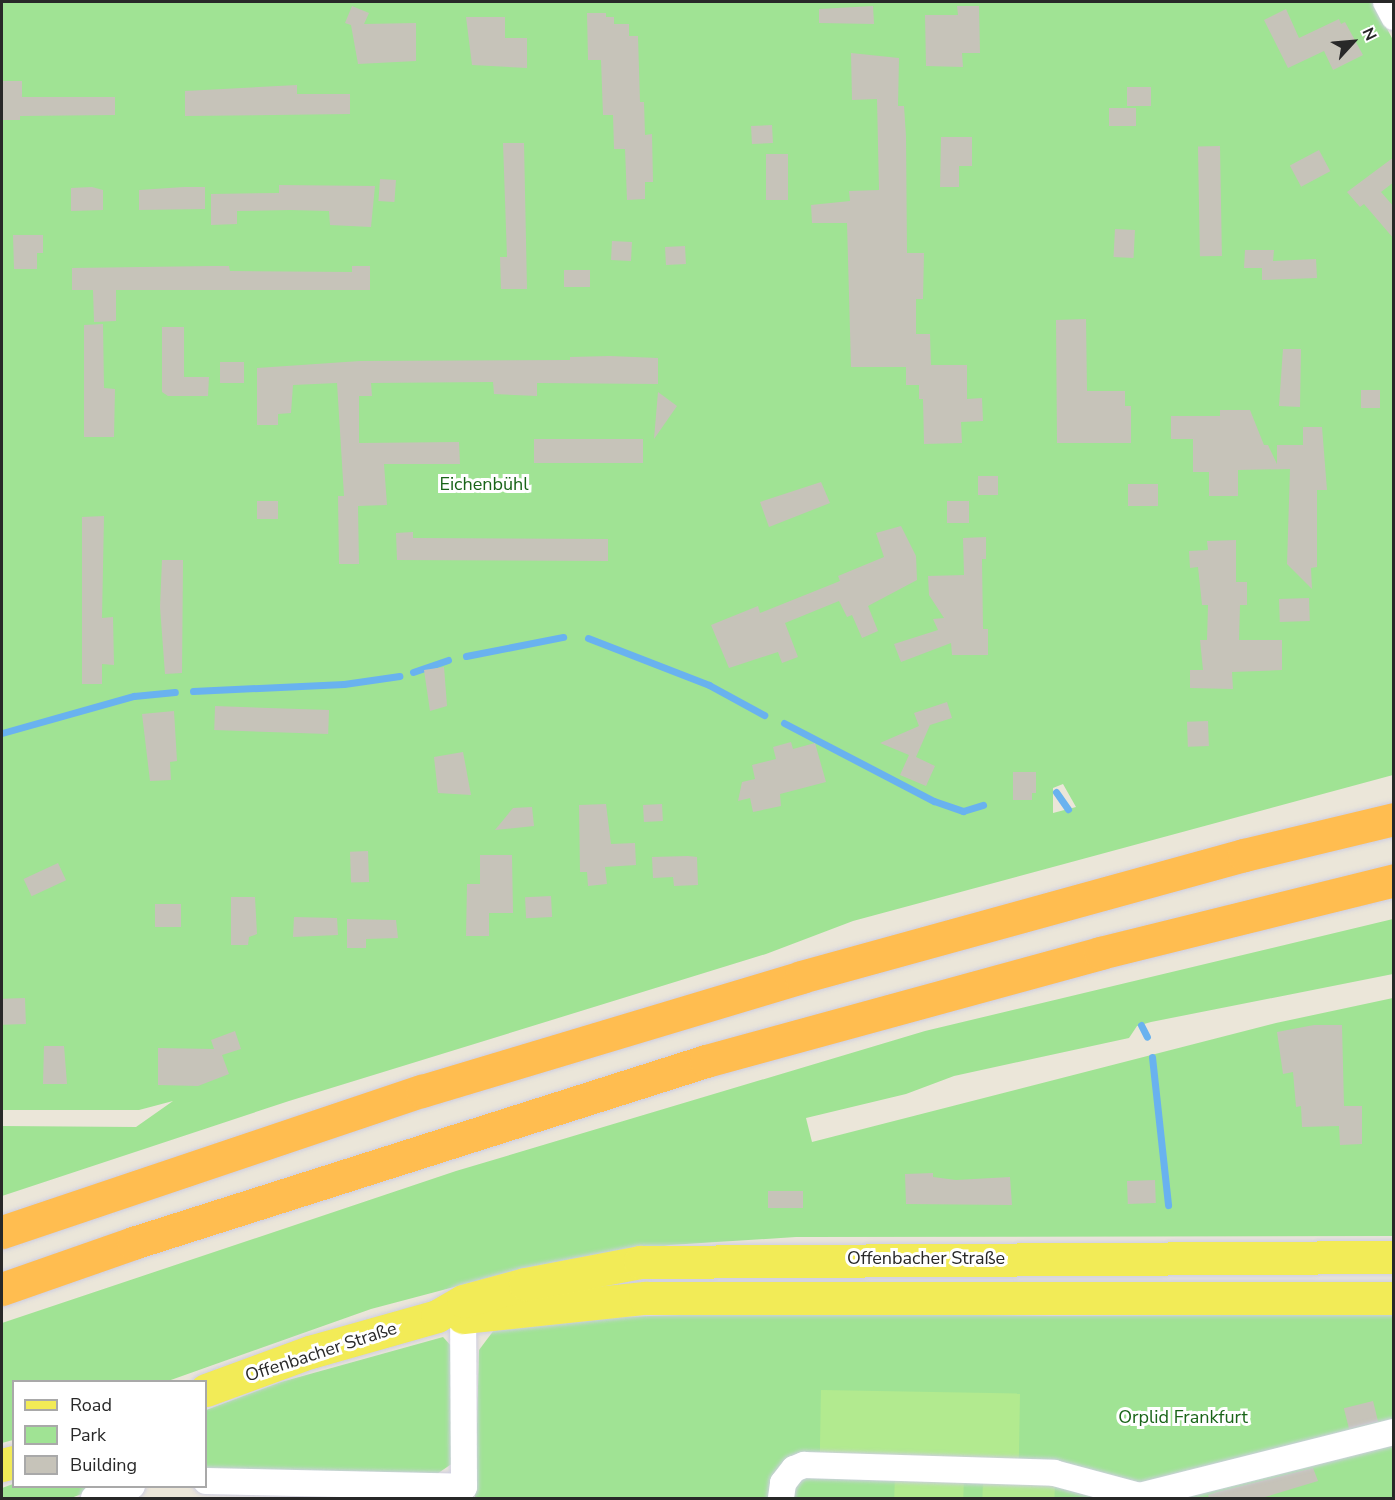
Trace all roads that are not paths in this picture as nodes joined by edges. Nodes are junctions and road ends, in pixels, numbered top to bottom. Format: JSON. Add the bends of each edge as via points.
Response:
{"nodes":[{"id":1,"x":1386,"y":2,"type":"edge"},
{"id":2,"x":1394,"y":16,"type":"edge"},
{"id":3,"x":1394,"y":797,"type":"edge"},
{"id":4,"x":1394,"y":819,"type":"edge"},
{"id":5,"x":1244,"y":855,"type":"junction"},
{"id":6,"x":1394,"y":880,"type":"edge"},
{"id":7,"x":2,"y":1232,"type":"edge"},
{"id":8,"x":1394,"y":1257,"type":"edge"},
{"id":9,"x":2,"y":1289,"type":"edge"},
{"id":10,"x":1394,"y":1298,"type":"edge"},
{"id":11,"x":454,"y":1311,"type":"junction"},
{"id":12,"x":207,"y":1390,"type":"edge"},
{"id":13,"x":1394,"y":1432,"type":"edge"},
{"id":14,"x":207,"y":1481,"type":"edge"},
{"id":15,"x":126,"y":1488,"type":"edge"},
{"id":16,"x":465,"y":1493,"type":"edge"},
{"id":17,"x":94,"y":1498,"type":"edge"},
{"id":18,"x":781,"y":1498,"type":"edge"}],
"edges":[{"from":1,"to":2,"type":"street"},
{"from":3,"to":5,"type":"highway"},
{"from":4,"to":5,"type":"highway"},
{"from":5,"to":7,"type":"highway","via":[[801,977],[422,1091]]},
{"from":6,"to":9,"type":"highway","via":[[1100,953],[706,1061],[133,1242]]},
{"from":8,"to":11,"type":"main road","name":"Offenbacher Straße","via":[[687,1259],[578,1273]]},
{"from":10,"to":11,"type":"main road","name":"Offenbacher Straße","via":[[645,1298]]},
{"from":11,"to":12,"type":"main road","name":"Offenbacher Straße","via":[[310,1352]]},
{"from":11,"to":16,"type":"street"},
{"from":13,"to":18,"type":"street","via":[[1139,1496],[1054,1473],[804,1465],[794,1469],[783,1483]]},
{"from":14,"to":16,"type":"street"},
{"from":15,"to":17,"type":"street"}]}
